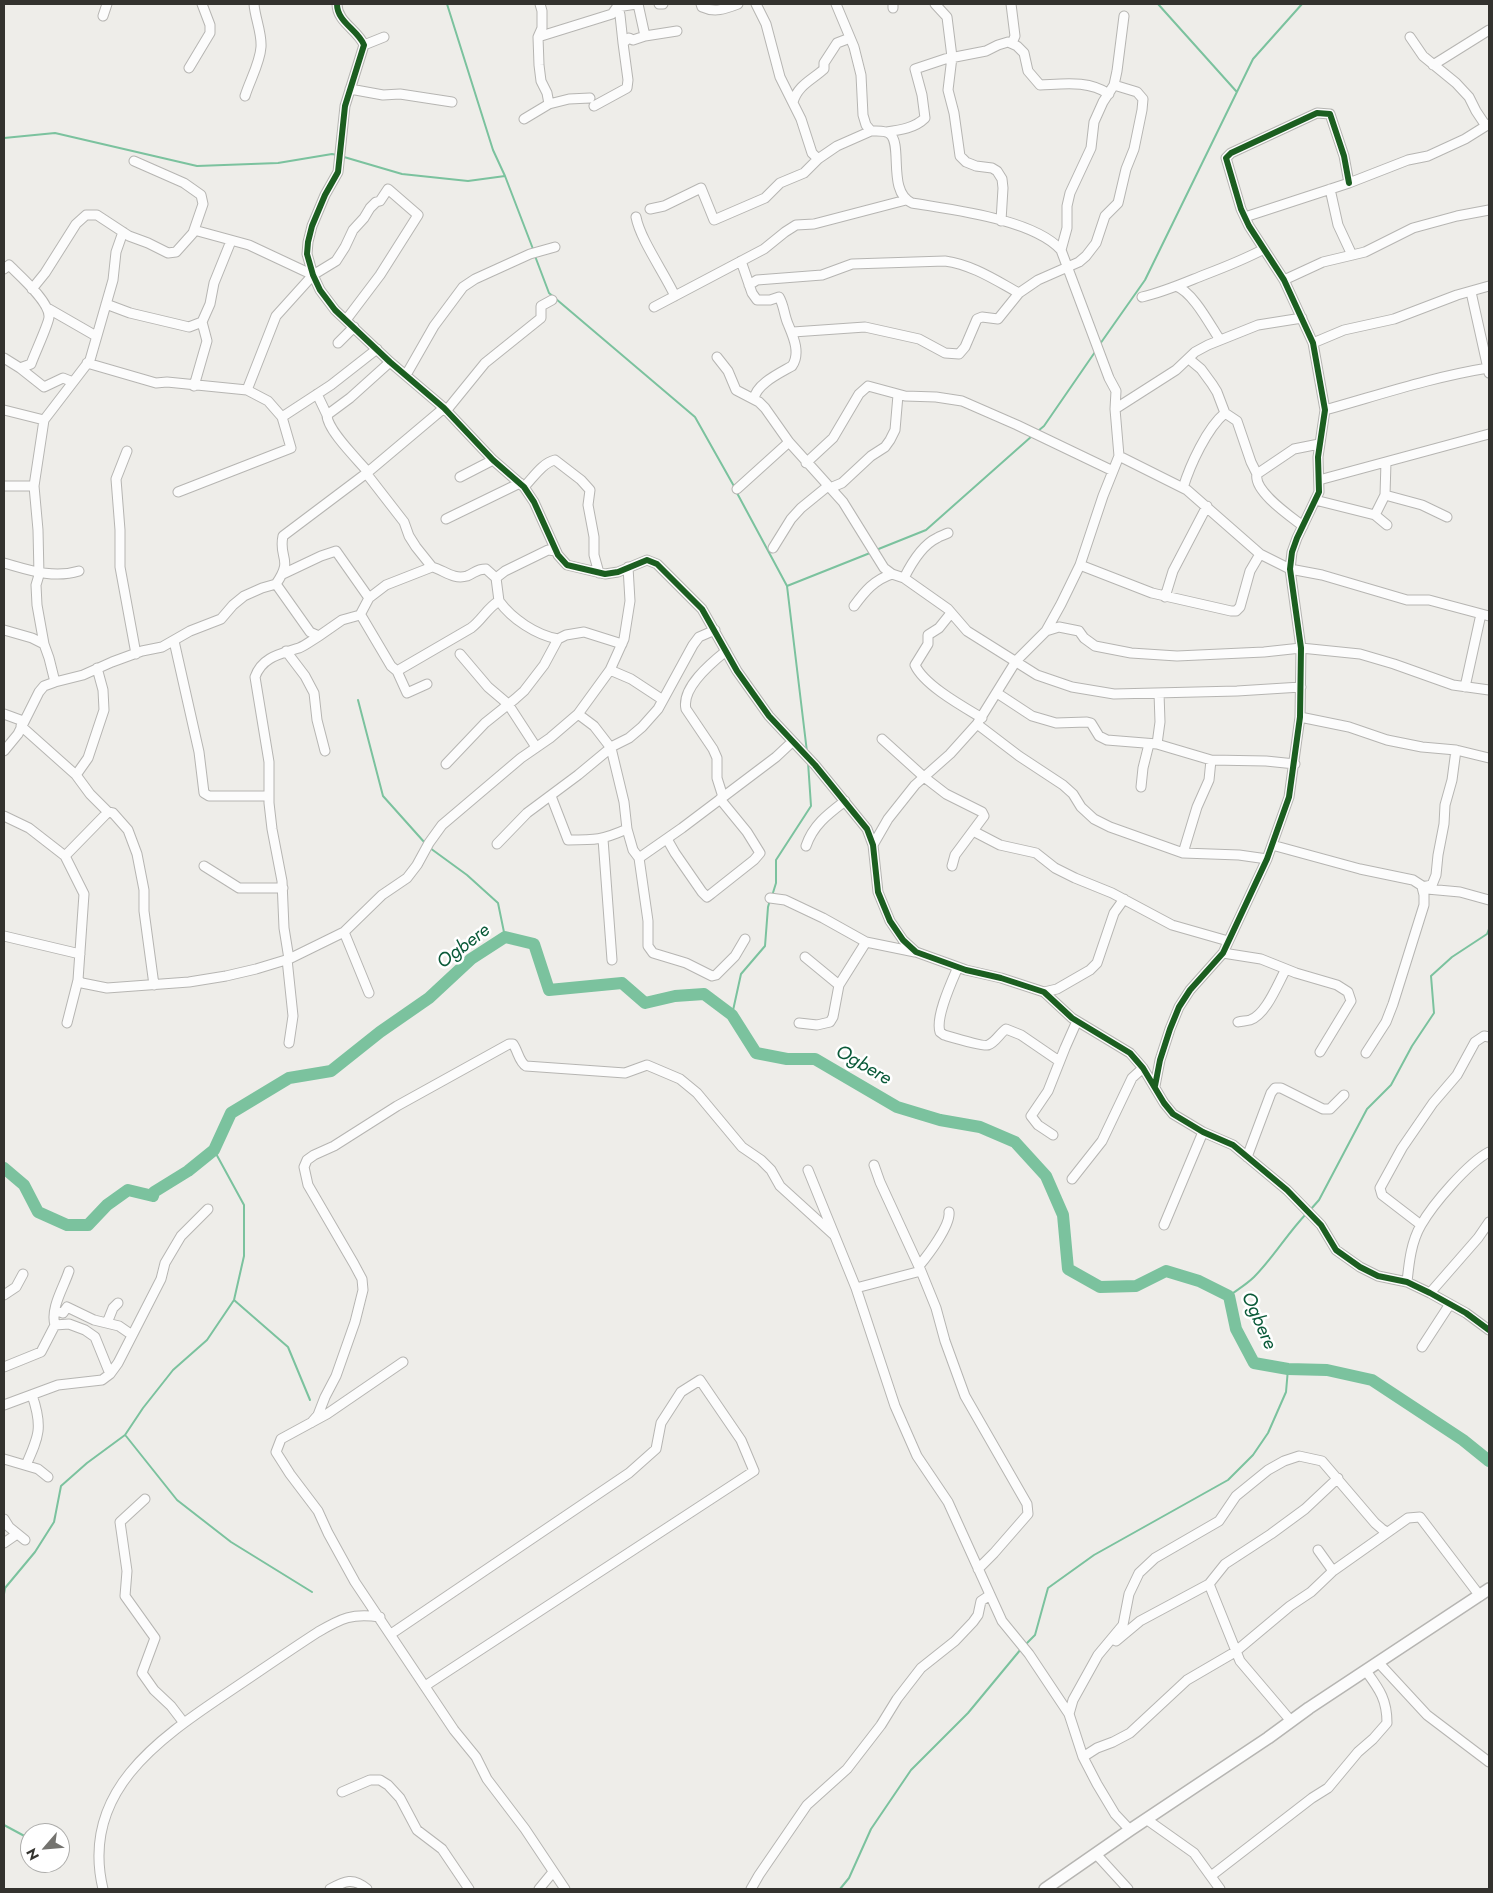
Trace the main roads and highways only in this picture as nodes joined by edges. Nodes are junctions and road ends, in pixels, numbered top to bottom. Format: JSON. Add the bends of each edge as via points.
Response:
{"nodes":[{"id":1,"x":1484,"y":1593,"type":"edge"},
{"id":2,"x":1050,"y":1888,"type":"edge"}],
"edges":[{"from":1,"to":2,"type":"main road","via":[[1146,1819]]}]}
